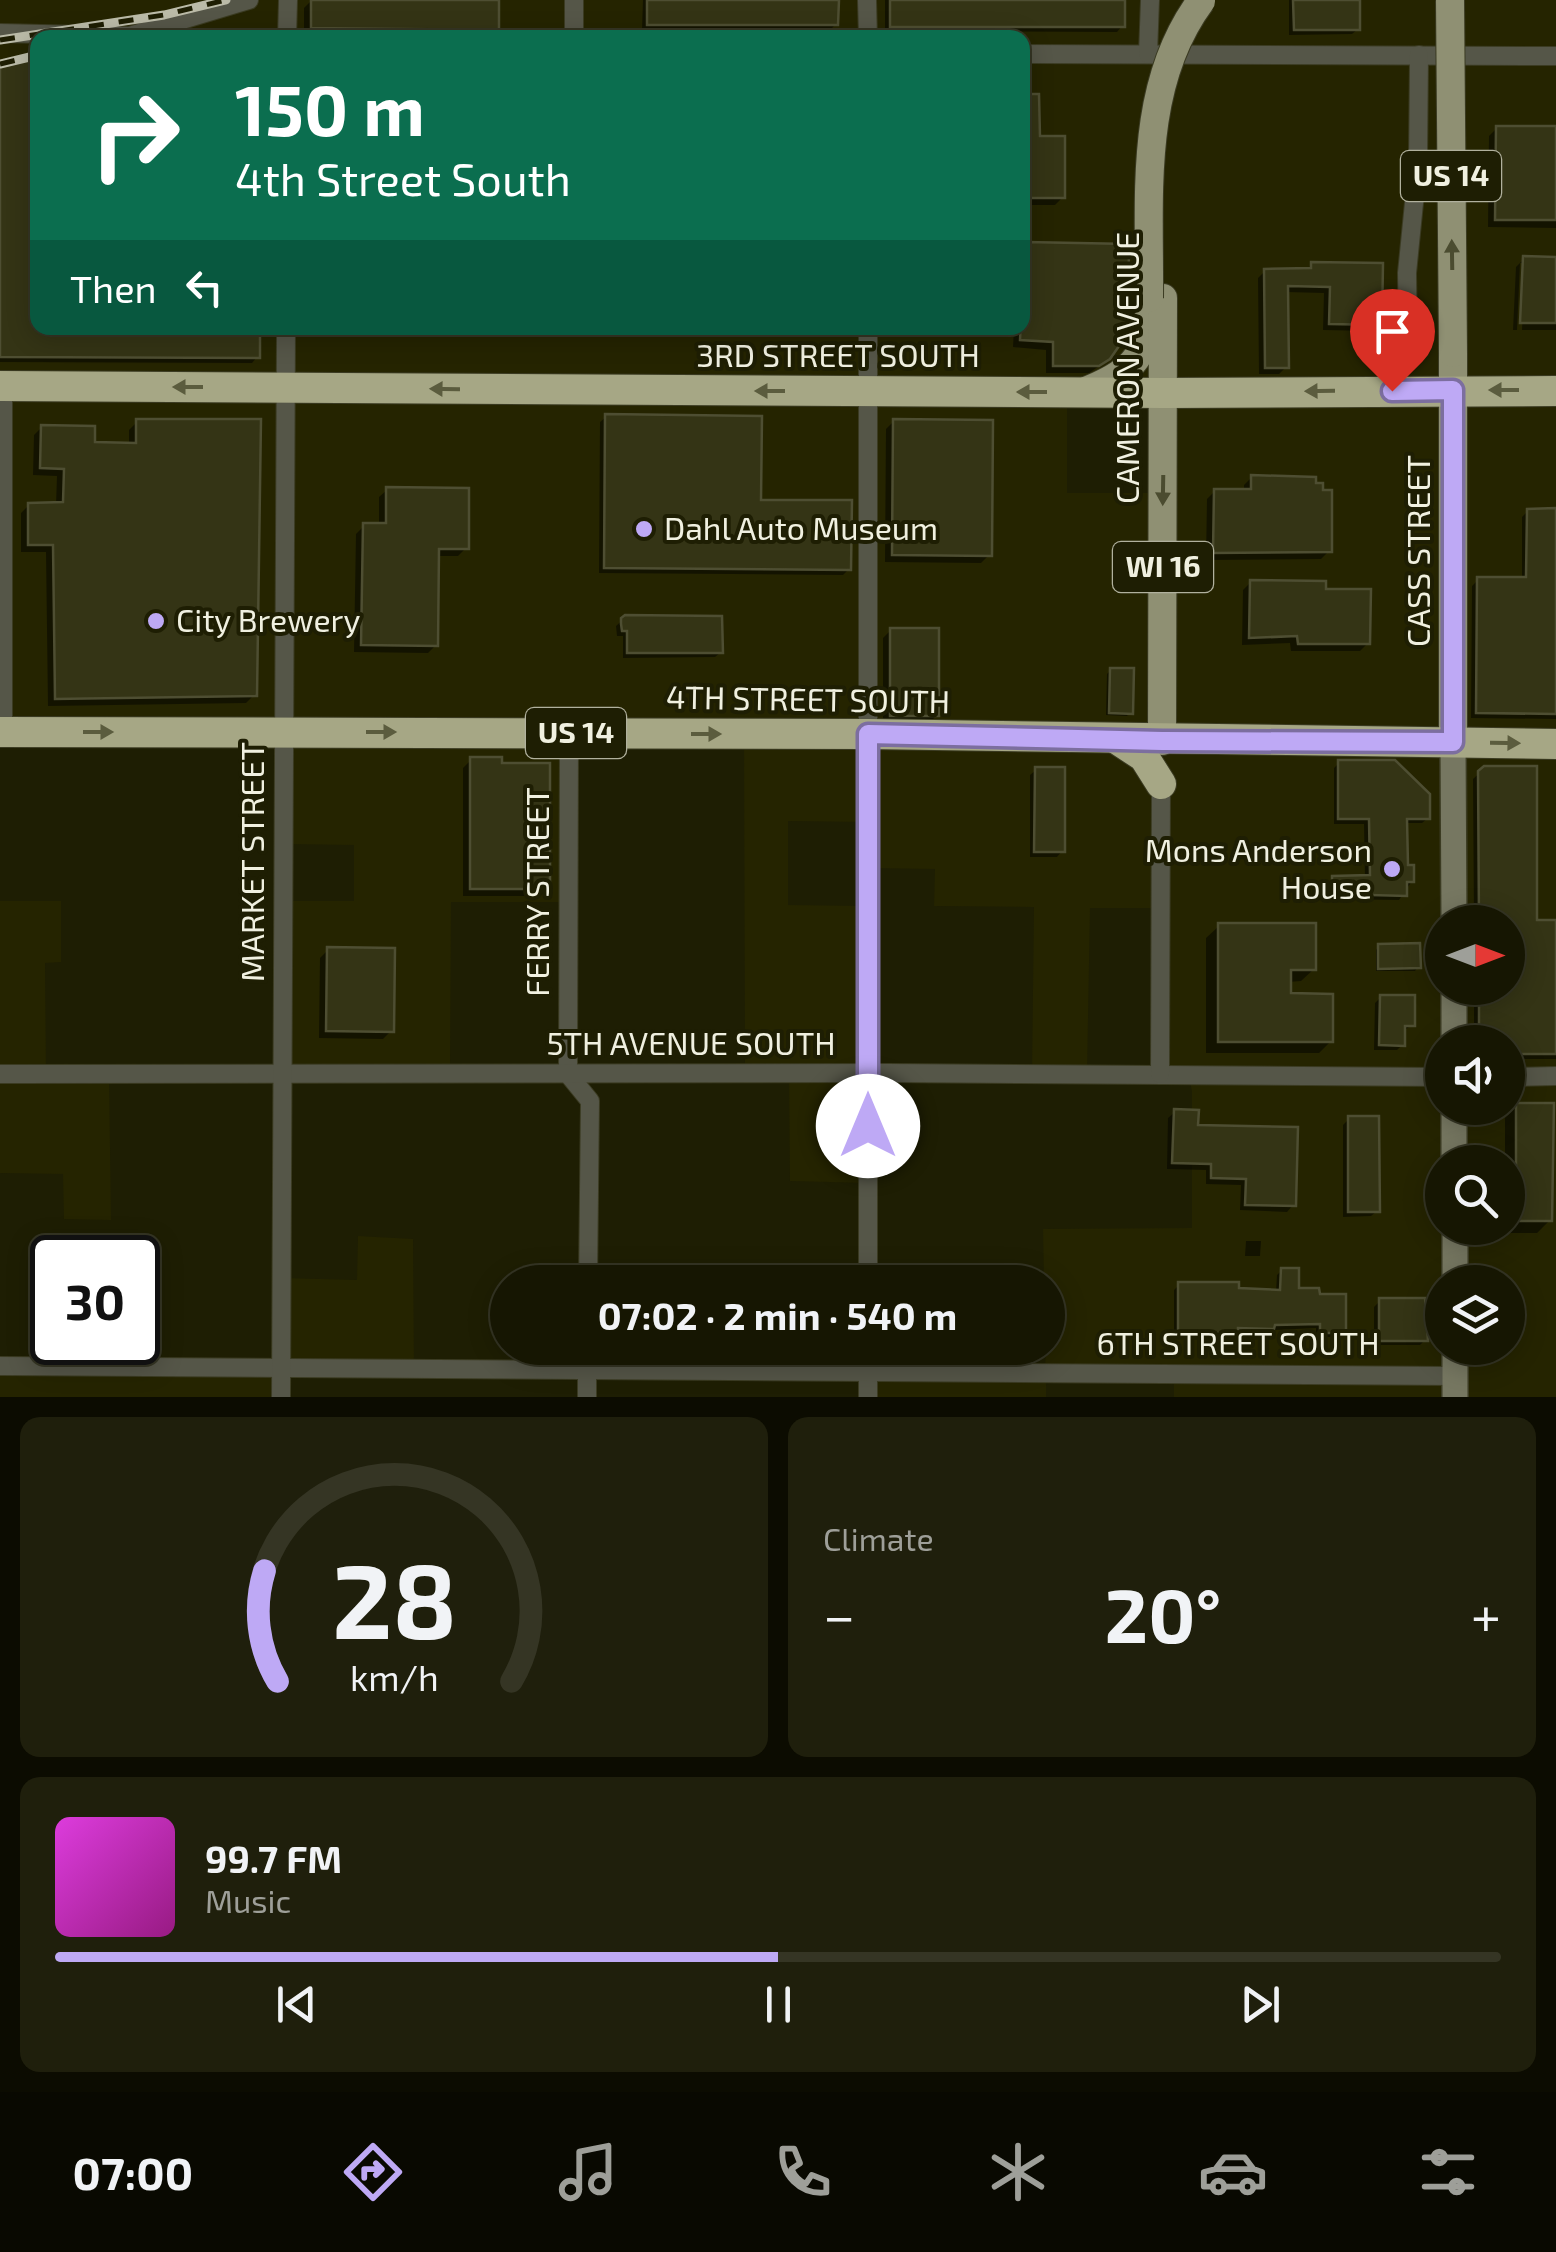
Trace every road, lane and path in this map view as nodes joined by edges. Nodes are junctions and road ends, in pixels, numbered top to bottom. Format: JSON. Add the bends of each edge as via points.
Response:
{"nodes":[{"id":1,"x":248,"y":0,"type":"edge"},
{"id":2,"x":288,"y":0,"type":"edge"},
{"id":3,"x":574,"y":0,"type":"edge"},
{"id":4,"x":867,"y":0,"type":"edge"},
{"id":5,"x":1150,"y":0,"type":"edge"},
{"id":6,"x":1201,"y":0,"type":"edge"},
{"id":7,"x":1448,"y":0,"type":"edge"},
{"id":8,"x":158,"y":30,"type":"edge"},
{"id":9,"x":288,"y":30,"type":"edge"},
{"id":10,"x":574,"y":30,"type":"edge"},
{"id":11,"x":868,"y":30,"type":"edge"},
{"id":12,"x":0,"y":33,"type":"edge"},
{"id":13,"x":30,"y":34,"type":"edge"},
{"id":14,"x":1030,"y":54,"type":"edge"},
{"id":15,"x":1148,"y":54,"type":"junction"},
{"id":16,"x":1420,"y":56,"type":"junction"},
{"id":17,"x":1447,"y":56,"type":"junction"},
{"id":18,"x":1556,"y":56,"type":"edge"},
{"id":19,"x":1156,"y":298,"type":"junction"},
{"id":20,"x":286,"y":335,"type":"edge"},
{"id":21,"x":868,"y":335,"type":"edge"},
{"id":22,"x":1408,"y":344,"type":"dead end"},
{"id":23,"x":1,"y":386,"type":"edge"},
{"id":24,"x":286,"y":388,"type":"junction"},
{"id":25,"x":1453,"y":390,"type":"junction"},
{"id":26,"x":868,"y":391,"type":"junction"},
{"id":27,"x":1556,"y":391,"type":"edge"},
{"id":28,"x":1083,"y":392,"type":"junction"},
{"id":29,"x":1164,"y":393,"type":"junction"},
{"id":30,"x":2,"y":732,"type":"edge"},
{"id":31,"x":284,"y":732,"type":"junction"},
{"id":32,"x":569,"y":733,"type":"junction"},
{"id":33,"x":868,"y":734,"type":"junction"},
{"id":34,"x":1118,"y":740,"type":"junction"},
{"id":35,"x":1162,"y":741,"type":"junction"},
{"id":36,"x":1453,"y":742,"type":"junction"},
{"id":37,"x":1556,"y":744,"type":"edge"},
{"id":38,"x":1161,"y":784,"type":"joint"},
{"id":39,"x":1454,"y":905,"type":"edge"},
{"id":40,"x":0,"y":1074,"type":"edge"},
{"id":41,"x":282,"y":1074,"type":"junction"},
{"id":42,"x":568,"y":1074,"type":"junction"},
{"id":43,"x":868,"y":1074,"type":"junction"},
{"id":44,"x":1160,"y":1074,"type":"junction"},
{"id":45,"x":1556,"y":1076,"type":"edge"},
{"id":46,"x":1425,"y":1077,"type":"edge"},
{"id":47,"x":1525,"y":1077,"type":"edge"},
{"id":48,"x":588,"y":1265,"type":"edge"},
{"id":49,"x":868,"y":1265,"type":"edge"},
{"id":50,"x":587,"y":1365,"type":"edge"},
{"id":51,"x":868,"y":1365,"type":"edge"},
{"id":52,"x":0,"y":1366,"type":"edge"},
{"id":53,"x":281,"y":1370,"type":"junction"},
{"id":54,"x":587,"y":1371,"type":"junction"},
{"id":55,"x":868,"y":1372,"type":"junction"},
{"id":56,"x":1455,"y":1386,"type":"edge"},
{"id":57,"x":281,"y":1397,"type":"edge"},
{"id":58,"x":587,"y":1397,"type":"edge"},
{"id":59,"x":868,"y":1397,"type":"edge"}],
"edges":[{"from":1,"to":8,"type":"street"},
{"from":2,"to":9,"type":"street"},
{"from":3,"to":10,"type":"street"},
{"from":4,"to":11,"type":"street"},
{"from":5,"to":15,"type":"street"},
{"from":6,"to":19,"type":"main road","name":"CAMERON AVENUE","bridge":true,"via":[[1169,135]]},
{"from":7,"to":17,"type":"street","name":"CASS STREET"},
{"from":25,"to":7,"type":"main road","name":"CASS STREET","number":"US 14","one_way":true,"bridge":true},
{"from":12,"to":13,"type":"street"},
{"from":14,"to":15,"type":"street"},
{"from":15,"to":16,"type":"street"},
{"from":16,"to":17,"type":"street"},
{"from":16,"to":22,"type":"street"},
{"from":17,"to":18,"type":"street"},
{"from":19,"to":28,"type":"main road","via":[[1142,351],[1118,377]]},
{"from":19,"to":29,"type":"main road","name":"CAMERON AVENUE"},
{"from":20,"to":24,"type":"street","name":"MARKET STREET"},
{"from":21,"to":26,"type":"street"},
{"from":24,"to":23,"type":"highway","name":"3RD STREET SOUTH","one_way":true},
{"from":23,"to":30,"type":"street"},
{"from":26,"to":24,"type":"highway","name":"3RD STREET SOUTH","one_way":true},
{"from":24,"to":31,"type":"street","name":"MARKET STREET"},
{"from":27,"to":25,"type":"highway","name":"3RD STREET SOUTH","one_way":true},
{"from":25,"to":29,"type":"highway","name":"3RD STREET SOUTH","one_way":true},
{"from":25,"to":36,"type":"main road","name":"CASS STREET","number":"US 14"},
{"from":28,"to":26,"type":"highway","name":"3RD STREET SOUTH","one_way":true},
{"from":26,"to":33,"type":"street"},
{"from":28,"to":29,"type":"highway","name":"3RD STREET SOUTH"},
{"from":29,"to":35,"type":"main road","name":"CAMERON AVENUE","number":"WI 16","one_way":true},
{"from":30,"to":31,"type":"highway","name":"4TH STREET SOUTH","number":"US 14","one_way":true},
{"from":31,"to":32,"type":"highway","name":"4TH STREET SOUTH","number":"US 14","one_way":true},
{"from":31,"to":41,"type":"street","name":"MARKET STREET"},
{"from":32,"to":33,"type":"highway","name":"4TH STREET SOUTH","number":"US 14","one_way":true},
{"from":32,"to":42,"type":"street","name":"FERRY STREET"},
{"from":33,"to":34,"type":"highway","name":"4TH STREET SOUTH","number":"US 14"},
{"from":33,"to":43,"type":"street"},
{"from":34,"to":35,"type":"highway","name":"4TH STREET SOUTH","number":"US 14"},
{"from":34,"to":38,"type":"highway","via":[[1144,757]]},
{"from":35,"to":36,"type":"highway","name":"4TH STREET SOUTH","number":"US 14"},
{"from":36,"to":37,"type":"highway","name":"4TH STREET SOUTH","one_way":true},
{"from":36,"to":39,"type":"main road","name":"CASS STREET"},
{"from":38,"to":44,"type":"street"},
{"from":40,"to":41,"type":"street","name":"5TH AVENUE SOUTH"},
{"from":41,"to":42,"type":"street","name":"5TH AVENUE SOUTH"},
{"from":41,"to":53,"type":"street","name":"MARKET STREET"},
{"from":42,"to":43,"type":"street","name":"5TH AVENUE SOUTH"},
{"from":42,"to":48,"type":"street","name":"FERRY STREET","via":[[590,1101]]},
{"from":43,"to":44,"type":"street","name":"5TH AVENUE SOUTH"},
{"from":43,"to":49,"type":"street"},
{"from":44,"to":46,"type":"street","name":"5TH AVENUE SOUTH"},
{"from":45,"to":47,"type":"street"},
{"from":50,"to":54,"type":"street"},
{"from":51,"to":55,"type":"street"},
{"from":52,"to":53,"type":"street","name":"6TH STREET SOUTH"},
{"from":53,"to":54,"type":"street","name":"6TH STREET SOUTH"},
{"from":53,"to":57,"type":"street","name":"MARKET STREET"},
{"from":54,"to":55,"type":"street","name":"6TH STREET SOUTH"},
{"from":54,"to":58,"type":"street"},
{"from":55,"to":56,"type":"street","name":"6TH STREET SOUTH"},
{"from":55,"to":59,"type":"street"}]}
